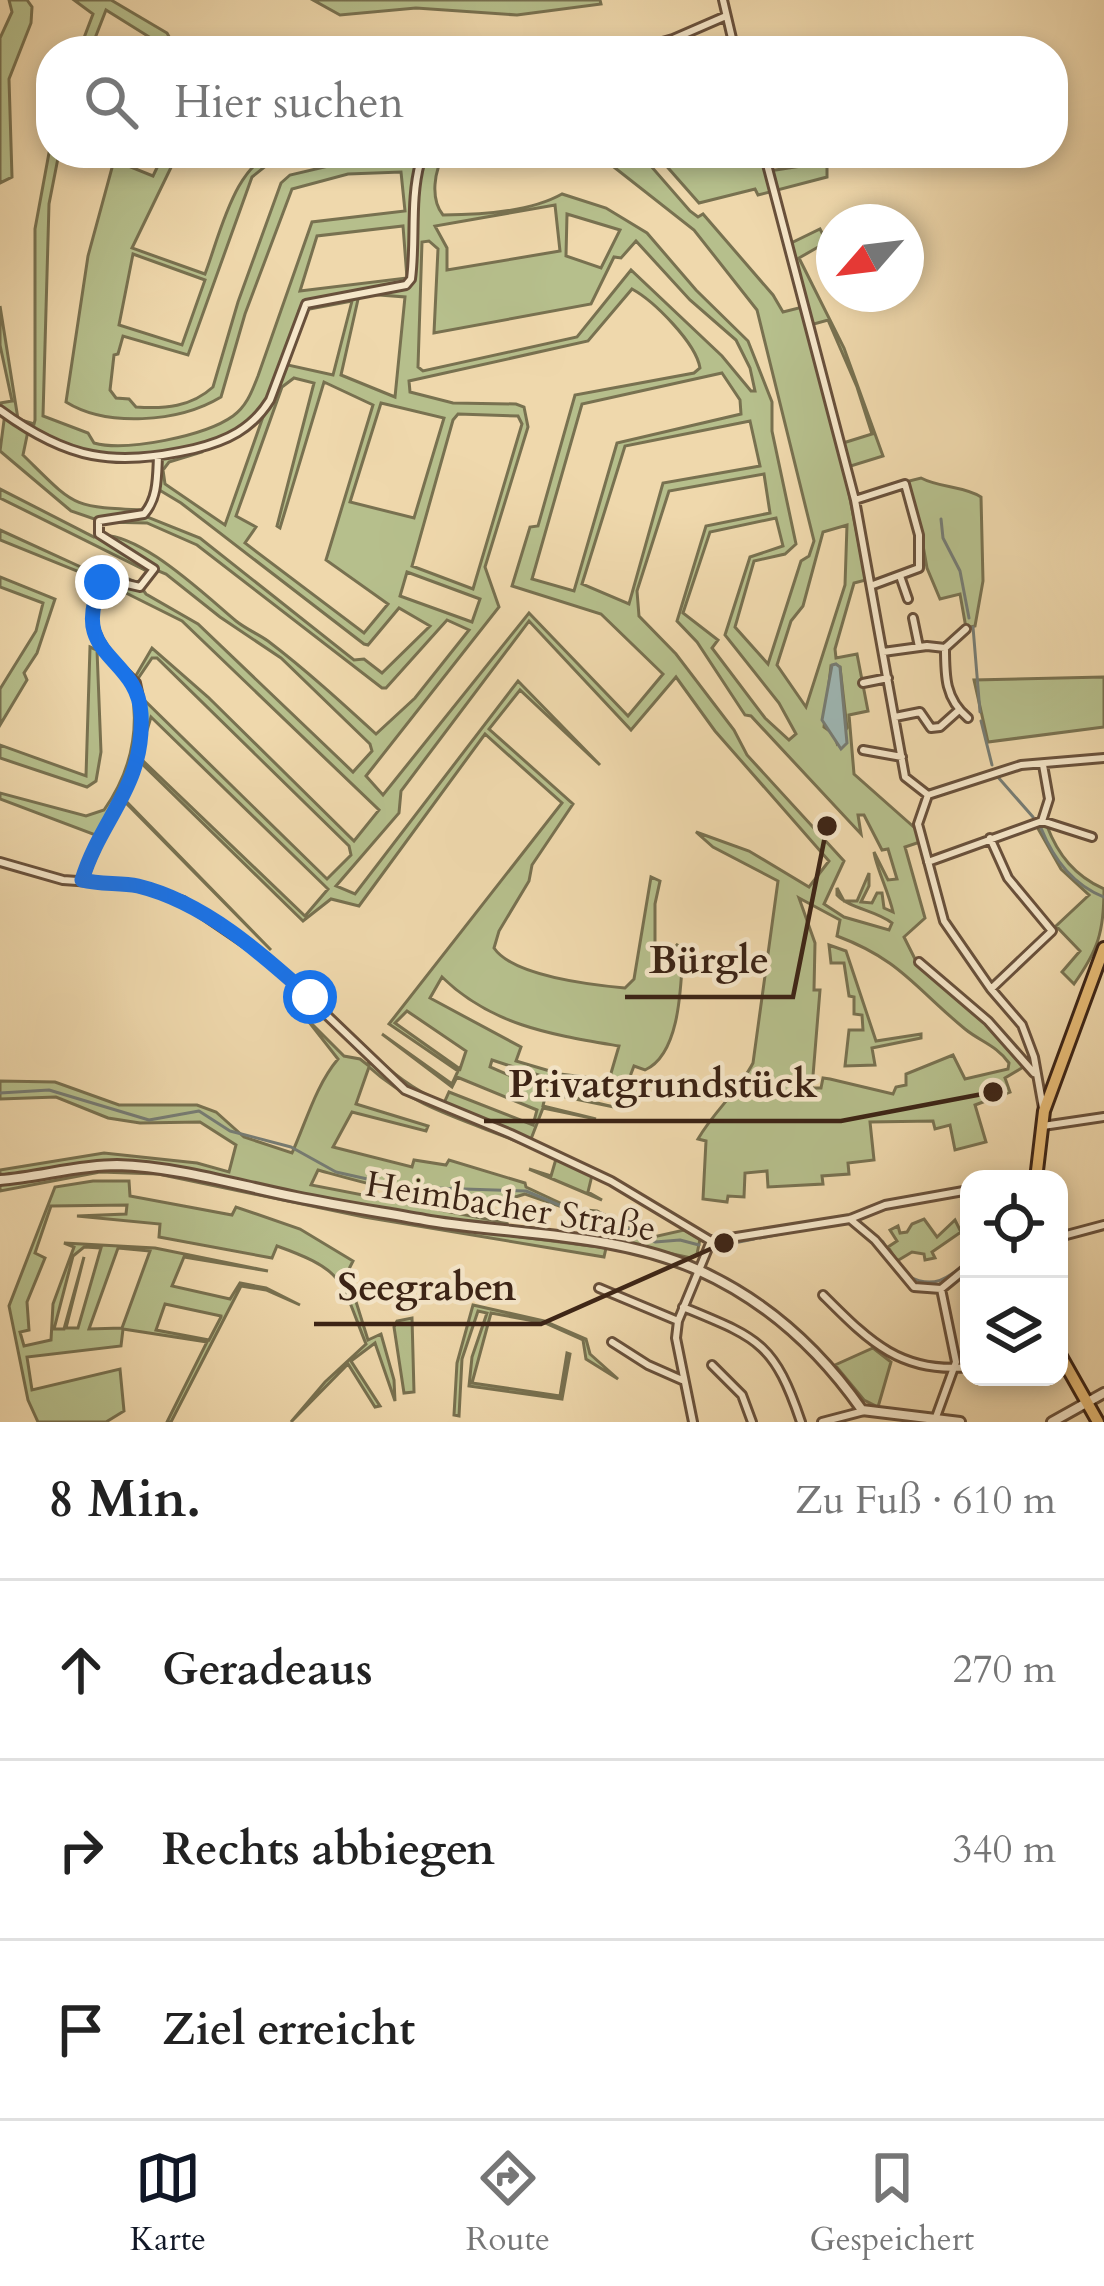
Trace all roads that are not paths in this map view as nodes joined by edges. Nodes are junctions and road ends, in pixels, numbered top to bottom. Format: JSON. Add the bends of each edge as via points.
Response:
{"nodes":[{"id":1,"x":723,"y":0,"type":"edge"},
{"id":2,"x":726,"y":16,"type":"junction"},
{"id":3,"x":680,"y":36,"type":"edge"},
{"id":4,"x":732,"y":36,"type":"edge"},
{"id":5,"x":419,"y":168,"type":"edge"},
{"id":6,"x":768,"y":168,"type":"edge"},
{"id":7,"x":0,"y":410,"type":"edge"},
{"id":8,"x":158,"y":456,"type":"junction"},
{"id":9,"x":855,"y":500,"type":"junction"},
{"id":10,"x":900,"y":576,"type":"junction"},
{"id":11,"x":872,"y":585,"type":"junction"},
{"id":12,"x":908,"y":599,"type":"dead end"},
{"id":13,"x":913,"y":617,"type":"dead end"},
{"id":14,"x":967,"y":629,"type":"dead end"},
{"id":15,"x":919,"y":647,"type":"junction"},
{"id":16,"x":945,"y":648,"type":"junction"},
{"id":17,"x":883,"y":652,"type":"junction"},
{"id":18,"x":888,"y":678,"type":"junction"},
{"id":19,"x":863,"y":683,"type":"dead end"},
{"id":20,"x":959,"y":710,"type":"junction"},
{"id":21,"x":895,"y":717,"type":"junction"},
{"id":22,"x":968,"y":718,"type":"dead end"},
{"id":23,"x":862,"y":750,"type":"dead end"},
{"id":24,"x":902,"y":757,"type":"junction"},
{"id":25,"x":1104,"y":758,"type":"edge"},
{"id":26,"x":1043,"y":764,"type":"junction"},
{"id":27,"x":928,"y":795,"type":"junction"},
{"id":28,"x":1042,"y":820,"type":"junction"},
{"id":29,"x":1092,"y":837,"type":"dead end"},
{"id":30,"x":990,"y":838,"type":"junction"},
{"id":31,"x":0,"y":862,"type":"edge"},
{"id":32,"x":928,"y":862,"type":"junction"},
{"id":33,"x":82,"y":880,"type":"junction"},
{"id":34,"x":1104,"y":948,"type":"edge"},
{"id":35,"x":919,"y":962,"type":"dead end"},
{"id":36,"x":991,"y":989,"type":"junction"},
{"id":37,"x":1034,"y":1072,"type":"junction"},
{"id":38,"x":1044,"y":1111,"type":"junction"},
{"id":39,"x":1104,"y":1117,"type":"edge"},
{"id":40,"x":1040,"y":1126,"type":"junction"},
{"id":41,"x":1037,"y":1170,"type":"edge"},
{"id":42,"x":0,"y":1180,"type":"edge"},
{"id":43,"x":960,"y":1192,"type":"edge"},
{"id":44,"x":850,"y":1219,"type":"junction"},
{"id":45,"x":1104,"y":1225,"type":"edge"},
{"id":46,"x":1068,"y":1235,"type":"edge"},
{"id":47,"x":711,"y":1241,"type":"junction"},
{"id":48,"x":698,"y":1270,"type":"junction"},
{"id":49,"x":960,"y":1273,"type":"edge"},
{"id":50,"x":950,"y":1281,"type":"junction"},
{"id":51,"x":598,"y":1288,"type":"dead end"},
{"id":52,"x":940,"y":1288,"type":"junction"},
{"id":53,"x":823,"y":1295,"type":"dead end"},
{"id":54,"x":946,"y":1302,"type":"junction"},
{"id":55,"x":683,"y":1307,"type":"junction"},
{"id":56,"x":678,"y":1322,"type":"junction"},
{"id":57,"x":612,"y":1342,"type":"dead end"},
{"id":58,"x":712,"y":1365,"type":"dead end"},
{"id":59,"x":960,"y":1368,"type":"edge"},
{"id":60,"x":952,"y":1369,"type":"junction"},
{"id":61,"x":1068,"y":1369,"type":"edge"},
{"id":62,"x":682,"y":1380,"type":"junction"},
{"id":63,"x":1104,"y":1393,"type":"edge"},
{"id":64,"x":1087,"y":1404,"type":"junction"},
{"id":65,"x":864,"y":1411,"type":"junction"},
{"id":66,"x":936,"y":1417,"type":"junction"},
{"id":67,"x":880,"y":1418,"type":"edge"},
{"id":68,"x":693,"y":1422,"type":"edge"},
{"id":69,"x":752,"y":1422,"type":"edge"},
{"id":70,"x":801,"y":1422,"type":"edge"},
{"id":71,"x":822,"y":1422,"type":"edge"},
{"id":72,"x":960,"y":1422,"type":"edge"},
{"id":73,"x":1052,"y":1422,"type":"edge"},
{"id":74,"x":1097,"y":1422,"type":"edge"}],
"edges":[{"from":1,"to":2,"type":"street"},
{"from":2,"to":3,"type":"street"},
{"from":2,"to":4,"type":"street"},
{"from":5,"to":8,"type":"street","via":[[409,282],[306,304],[270,400],[252,423],[226,439]]},
{"from":6,"to":9,"type":"street"},
{"from":7,"to":8,"type":"street","via":[[86,454]]},
{"from":8,"to":33,"type":"street","via":[[149,509],[99,521],[99,534],[154,569],[140,587],[105,580],[92,608],[100,650],[136,683],[141,736],[130,785]]},
{"from":9,"to":10,"type":"street","via":[[905,484],[922,560]]},
{"from":9,"to":11,"type":"street"},
{"from":10,"to":11,"type":"street"},
{"from":10,"to":12,"type":"street"},
{"from":11,"to":17,"type":"street"},
{"from":13,"to":15,"type":"street"},
{"from":14,"to":16,"type":"street"},
{"from":15,"to":16,"type":"street"},
{"from":15,"to":17,"type":"street"},
{"from":16,"to":20,"type":"street","via":[[945,679]]},
{"from":17,"to":18,"type":"street"},
{"from":18,"to":19,"type":"street"},
{"from":18,"to":21,"type":"street"},
{"from":20,"to":21,"type":"street","via":[[931,728],[920,712]]},
{"from":20,"to":22,"type":"street"},
{"from":21,"to":24,"type":"street"},
{"from":23,"to":24,"type":"street"},
{"from":24,"to":27,"type":"street","via":[[905,777]]},
{"from":25,"to":26,"type":"street"},
{"from":26,"to":27,"type":"street","via":[[997,770]]},
{"from":26,"to":28,"type":"street","via":[[1049,799]]},
{"from":27,"to":32,"type":"street","via":[[918,824]]},
{"from":28,"to":29,"type":"street"},
{"from":28,"to":30,"type":"street"},
{"from":30,"to":32,"type":"street"},
{"from":30,"to":36,"type":"street","via":[[1008,878],[1052,931]]},
{"from":31,"to":33,"type":"street"},
{"from":32,"to":36,"type":"street","via":[[944,921]]},
{"from":33,"to":47,"type":"street","via":[[183,901],[268,959],[405,1090],[629,1191]]},
{"from":34,"to":38,"type":"main road"},
{"from":35,"to":37,"type":"street"},
{"from":36,"to":37,"type":"street","via":[[1022,1025]]},
{"from":37,"to":38,"type":"street"},
{"from":38,"to":40,"type":"main road"},
{"from":39,"to":40,"type":"street"},
{"from":40,"to":41,"type":"main road"},
{"from":42,"to":48,"type":"street","name":"Heimbacher Straße","via":[[86,1166],[188,1172],[401,1216],[621,1246]]},
{"from":43,"to":44,"type":"street"},
{"from":44,"to":47,"type":"street"},
{"from":44,"to":52,"type":"street","via":[[914,1287]]},
{"from":45,"to":46,"type":"street"},
{"from":47,"to":48,"type":"street"},
{"from":48,"to":55,"type":"street"},
{"from":48,"to":65,"type":"street","name":"Heimbacher Straße","via":[[772,1313]]},
{"from":49,"to":50,"type":"street"},
{"from":50,"to":52,"type":"street"},
{"from":50,"to":54,"type":"street"},
{"from":51,"to":56,"type":"street"},
{"from":52,"to":54,"type":"street"},
{"from":53,"to":60,"type":"street","via":[[886,1352]]},
{"from":54,"to":60,"type":"street"},
{"from":55,"to":56,"type":"street"},
{"from":55,"to":70,"type":"street","via":[[765,1349]]},
{"from":56,"to":62,"type":"street"},
{"from":57,"to":62,"type":"street"},
{"from":58,"to":69,"type":"street","via":[[742,1395]]},
{"from":59,"to":60,"type":"street"},
{"from":60,"to":66,"type":"street"},
{"from":61,"to":64,"type":"main road"},
{"from":62,"to":68,"type":"street"},
{"from":63,"to":64,"type":"street"},
{"from":64,"to":73,"type":"street"},
{"from":64,"to":74,"type":"main road"},
{"from":65,"to":67,"type":"street"},
{"from":65,"to":71,"type":"street"},
{"from":66,"to":67,"type":"street"},
{"from":66,"to":72,"type":"street"}]}
